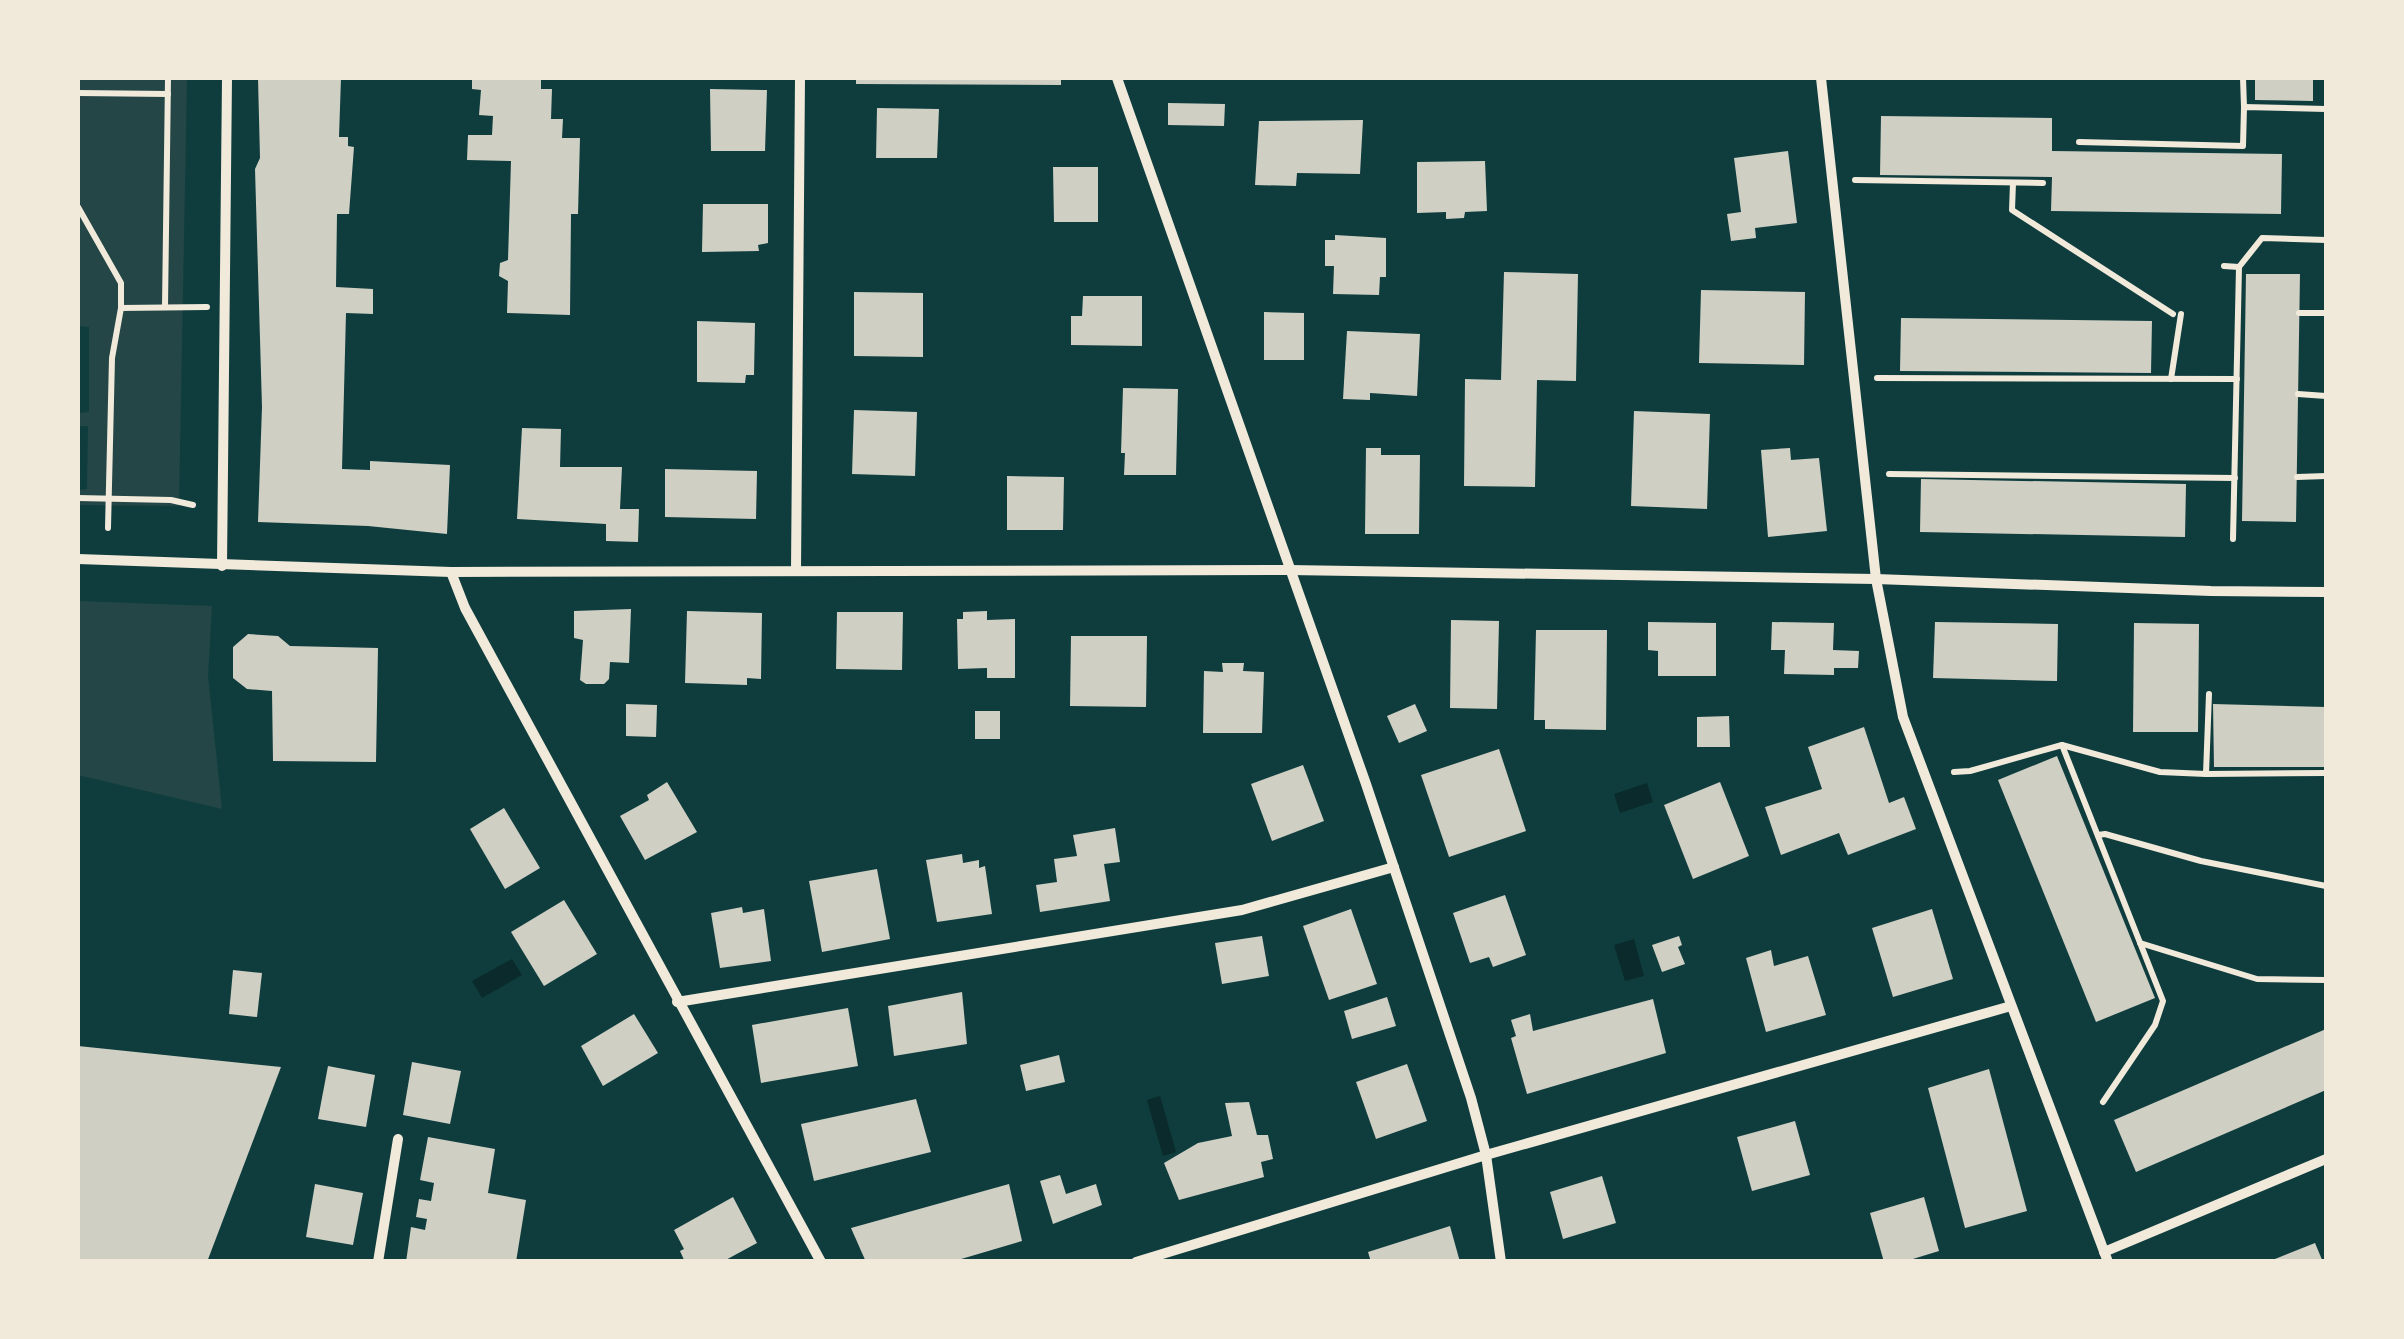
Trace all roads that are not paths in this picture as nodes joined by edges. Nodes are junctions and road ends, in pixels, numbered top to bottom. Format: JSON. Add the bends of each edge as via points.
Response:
{"nodes":[{"id":1,"x":227,"y":78,"type":"edge"},
{"id":2,"x":800,"y":78,"type":"edge"},
{"id":3,"x":1117,"y":78,"type":"edge"},
{"id":4,"x":1821,"y":78,"type":"edge"},
{"id":5,"x":78,"y":559,"type":"edge"},
{"id":6,"x":222,"y":566,"type":"junction"},
{"id":7,"x":1289,"y":570,"type":"junction"},
{"id":8,"x":796,"y":571,"type":"junction"},
{"id":9,"x":451,"y":572,"type":"junction"},
{"id":10,"x":1876,"y":578,"type":"junction"},
{"id":11,"x":2326,"y":592,"type":"edge"},
{"id":12,"x":1394,"y":867,"type":"junction"},
{"id":13,"x":677,"y":1002,"type":"junction"},
{"id":14,"x":2011,"y":1006,"type":"junction"},
{"id":15,"x":398,"y":1138,"type":"dead end"},
{"id":16,"x":1486,"y":1155,"type":"junction"},
{"id":17,"x":2326,"y":1159,"type":"edge"},
{"id":18,"x":2106,"y":1257,"type":"edge"},
{"id":19,"x":378,"y":1262,"type":"edge"},
{"id":20,"x":821,"y":1262,"type":"edge"},
{"id":21,"x":1136,"y":1262,"type":"edge"},
{"id":22,"x":1501,"y":1262,"type":"edge"}],
"edges":[{"from":1,"to":6,"type":"street"},
{"from":2,"to":8,"type":"street"},
{"from":3,"to":7,"type":"street"},
{"from":4,"to":10,"type":"street"},
{"from":5,"to":6,"type":"street"},
{"from":6,"to":9,"type":"street"},
{"from":7,"to":8,"type":"street"},
{"from":7,"to":10,"type":"street"},
{"from":7,"to":12,"type":"street"},
{"from":8,"to":9,"type":"street"},
{"from":9,"to":13,"type":"street","via":[[464,608]]},
{"from":10,"to":11,"type":"street"},
{"from":10,"to":14,"type":"street","via":[[1903,716]]},
{"from":12,"to":13,"type":"street","via":[[1242,910]]},
{"from":12,"to":16,"type":"street"},
{"from":13,"to":20,"type":"street"},
{"from":14,"to":16,"type":"street"},
{"from":14,"to":18,"type":"street"},
{"from":15,"to":19,"type":"street"},
{"from":16,"to":21,"type":"street"},
{"from":16,"to":22,"type":"street"},
{"from":17,"to":18,"type":"street"}]}
